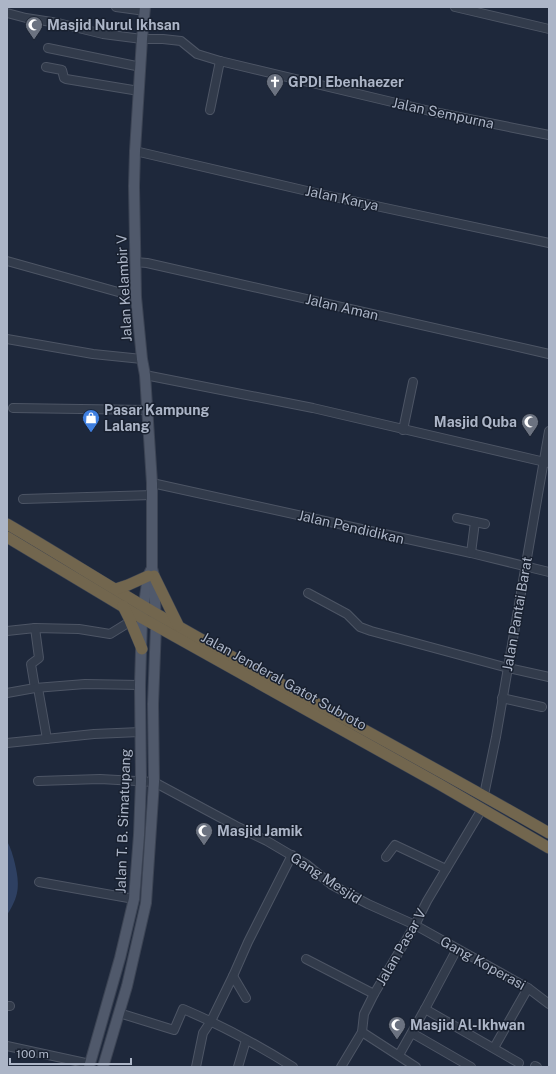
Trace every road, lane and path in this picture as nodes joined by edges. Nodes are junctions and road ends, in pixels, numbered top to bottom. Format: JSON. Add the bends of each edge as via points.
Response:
{"nodes":[{"id":1,"x":116,"y":7,"type":"edge"},
{"id":2,"x":455,"y":7,"type":"edge"},
{"id":3,"x":145,"y":9,"type":"edge"},
{"id":4,"x":7,"y":12,"type":"edge"},
{"id":5,"x":549,"y":29,"type":"edge"},
{"id":6,"x":142,"y":39,"type":"junction"},
{"id":7,"x":48,"y":48,"type":"dead end"},
{"id":8,"x":220,"y":62,"type":"junction"},
{"id":9,"x":46,"y":67,"type":"dead end"},
{"id":10,"x":141,"y":67,"type":"junction"},
{"id":11,"x":139,"y":91,"type":"junction"},
{"id":12,"x":210,"y":110,"type":"dead end"},
{"id":13,"x":549,"y":135,"type":"edge"},
{"id":14,"x":135,"y":151,"type":"junction"},
{"id":15,"x":549,"y":243,"type":"edge"},
{"id":16,"x":7,"y":261,"type":"edge"},
{"id":17,"x":134,"y":262,"type":"junction"},
{"id":18,"x":136,"y":297,"type":"junction"},
{"id":19,"x":7,"y":339,"type":"edge"},
{"id":20,"x":549,"y":354,"type":"edge"},
{"id":21,"x":142,"y":359,"type":"junction"},
{"id":22,"x":146,"y":375,"type":"junction"},
{"id":23,"x":413,"y":382,"type":"dead end"},
{"id":24,"x":13,"y":408,"type":"dead end"},
{"id":25,"x":148,"y":410,"type":"junction"},
{"id":26,"x":403,"y":430,"type":"junction"},
{"id":27,"x":549,"y":432,"type":"edge"},
{"id":28,"x":546,"y":462,"type":"edge"},
{"id":29,"x":152,"y":483,"type":"junction"},
{"id":30,"x":152,"y":495,"type":"junction"},
{"id":31,"x":23,"y":499,"type":"dead end"},
{"id":32,"x":457,"y":518,"type":"dead end"},
{"id":33,"x":475,"y":522,"type":"junction"},
{"id":34,"x":7,"y":524,"type":"edge"},
{"id":35,"x":485,"y":524,"type":"dead end"},
{"id":36,"x":7,"y":537,"type":"edge"},
{"id":37,"x":471,"y":553,"type":"junction"},
{"id":38,"x":526,"y":567,"type":"junction"},
{"id":39,"x":549,"y":572,"type":"edge"},
{"id":40,"x":151,"y":574,"type":"junction"},
{"id":41,"x":116,"y":589,"type":"junction"},
{"id":42,"x":308,"y":592,"type":"dead end"},
{"id":43,"x":122,"y":605,"type":"junction"},
{"id":44,"x":143,"y":605,"type":"junction"},
{"id":45,"x":155,"y":613,"type":"junction"},
{"id":46,"x":142,"y":618,"type":"junction"},
{"id":47,"x":131,"y":622,"type":"junction"},
{"id":48,"x":178,"y":625,"type":"junction"},
{"id":49,"x":156,"y":626,"type":"junction"},
{"id":50,"x":35,"y":628,"type":"junction"},
{"id":51,"x":7,"y":631,"type":"edge"},
{"id":52,"x":142,"y":649,"type":"junction"},
{"id":53,"x":508,"y":668,"type":"junction"},
{"id":54,"x":549,"y":677,"type":"edge"},
{"id":55,"x":140,"y":684,"type":"junction"},
{"id":56,"x":37,"y":688,"type":"junction"},
{"id":57,"x":7,"y":693,"type":"edge"},
{"id":58,"x":502,"y":698,"type":"junction"},
{"id":59,"x":542,"y":707,"type":"dead end"},
{"id":60,"x":140,"y":732,"type":"junction"},
{"id":61,"x":47,"y":739,"type":"junction"},
{"id":62,"x":7,"y":743,"type":"edge"},
{"id":63,"x":444,"y":774,"type":"junction"},
{"id":64,"x":38,"y":781,"type":"dead end"},
{"id":65,"x":141,"y":781,"type":"junction"},
{"id":66,"x":154,"y":782,"type":"junction"},
{"id":67,"x":439,"y":784,"type":"junction"},
{"id":68,"x":484,"y":795,"type":"junction"},
{"id":69,"x":482,"y":809,"type":"junction"},
{"id":70,"x":549,"y":833,"type":"edge"},
{"id":71,"x":549,"y":848,"type":"edge"},
{"id":72,"x":292,"y":855,"type":"junction"},
{"id":73,"x":386,"y":857,"type":"dead end"},
{"id":74,"x":446,"y":869,"type":"junction"},
{"id":75,"x":39,"y":882,"type":"dead end"},
{"id":76,"x":134,"y":899,"type":"junction"},
{"id":77,"x":415,"y":925,"type":"junction"},
{"id":78,"x":456,"y":949,"type":"junction"},
{"id":79,"x":306,"y":959,"type":"dead end"},
{"id":80,"x":233,"y":976,"type":"junction"},
{"id":81,"x":528,"y":988,"type":"junction"},
{"id":82,"x":374,"y":994,"type":"junction"},
{"id":83,"x":246,"y":998,"type":"dead end"},
{"id":84,"x":549,"y":1004,"type":"edge"},
{"id":85,"x":425,"y":1009,"type":"junction"},
{"id":86,"x":119,"y":1013,"type":"junction"},
{"id":87,"x":211,"y":1021,"type":"junction"},
{"id":88,"x":362,"y":1032,"type":"junction"},
{"id":89,"x":412,"y":1032,"type":"junction"},
{"id":90,"x":246,"y":1040,"type":"junction"},
{"id":91,"x":7,"y":1046,"type":"edge"},
{"id":92,"x":495,"y":1046,"type":"dead end"},
{"id":93,"x":399,"y":1055,"type":"junction"},
{"id":94,"x":519,"y":1063,"type":"dead end"},
{"id":95,"x":89,"y":1066,"type":"edge"},
{"id":96,"x":103,"y":1067,"type":"edge"},
{"id":97,"x":196,"y":1067,"type":"edge"},
{"id":98,"x":238,"y":1067,"type":"edge"},
{"id":99,"x":293,"y":1067,"type":"edge"},
{"id":100,"x":341,"y":1067,"type":"edge"},
{"id":101,"x":416,"y":1067,"type":"edge"},
{"id":102,"x":471,"y":1067,"type":"edge"}],
"edges":[{"from":1,"to":3,"type":"street"},
{"from":2,"to":5,"type":"street"},
{"from":3,"to":6,"type":"main road","name":"Jalan Kelambir V"},
{"from":4,"to":6,"type":"street","name":"Jalan Sempurna","via":[[103,34]]},
{"from":6,"to":8,"type":"street","name":"Jalan Sempurna","via":[[181,42],[198,54]]},
{"from":6,"to":10,"type":"main road","name":"Jalan Kelambir V"},
{"from":7,"to":10,"type":"street"},
{"from":8,"to":12,"type":"street"},
{"from":8,"to":13,"type":"street","name":"Jalan Sempurna","via":[[434,112]]},
{"from":9,"to":11,"type":"street","via":[[62,70],[66,79]]},
{"from":10,"to":11,"type":"main road","name":"Jalan Kelambir V"},
{"from":11,"to":14,"type":"main road","name":"Jalan Kelambir V"},
{"from":14,"to":15,"type":"street","name":"Jalan Karya"},
{"from":14,"to":17,"type":"main road","name":"Jalan Kelambir V"},
{"from":16,"to":18,"type":"street"},
{"from":17,"to":18,"type":"main road","name":"Jalan Kelambir V"},
{"from":17,"to":20,"type":"street","name":"Jalan Aman"},
{"from":18,"to":21,"type":"main road","name":"Jalan Kelambir V"},
{"from":19,"to":21,"type":"street","via":[[93,354]]},
{"from":21,"to":22,"type":"main road","name":"Jalan Kelambir V"},
{"from":22,"to":25,"type":"main road","name":"Jalan Kelambir V"},
{"from":22,"to":26,"type":"street","via":[[313,408]]},
{"from":23,"to":26,"type":"street"},
{"from":24,"to":25,"type":"street"},
{"from":25,"to":29,"type":"main road","name":"Jalan Kelambir V"},
{"from":26,"to":28,"type":"street"},
{"from":27,"to":28,"type":"street","name":"Jalan Pantai Barat"},
{"from":28,"to":38,"type":"street","name":"Jalan Pantai Barat"},
{"from":29,"to":30,"type":"main road","name":"Jalan Kelambir V"},
{"from":29,"to":37,"type":"street","name":"Jalan Pendidikan"},
{"from":30,"to":31,"type":"street"},
{"from":30,"to":40,"type":"main road","name":"Jalan Kelambir V"},
{"from":32,"to":33,"type":"street"},
{"from":33,"to":35,"type":"street"},
{"from":33,"to":37,"type":"street"},
{"from":34,"to":41,"type":"highway","name":"Jalan Jenderal Gatot Subroto"},
{"from":36,"to":43,"type":"highway","name":"Jalan Jenderal Gatot Subroto"},
{"from":37,"to":38,"type":"street","name":"Jalan Pendidikan"},
{"from":38,"to":39,"type":"street","name":"Jalan Pendidikan"},
{"from":38,"to":53,"type":"street","name":"Jalan Pantai Barat"},
{"from":40,"to":41,"type":"highway"},
{"from":40,"to":44,"type":"main road","name":"Jalan Kelambir V"},
{"from":40,"to":45,"type":"main road","name":"Jalan Kelambir V"},
{"from":40,"to":48,"type":"highway"},
{"from":41,"to":44,"type":"highway","name":"Jalan Jenderal Gatot Subroto"},
{"from":42,"to":53,"type":"street","via":[[347,614],[360,627],[370,631]]},
{"from":43,"to":46,"type":"highway","name":"Jalan Jenderal Gatot Subroto"},
{"from":43,"to":47,"type":"highway"},
{"from":44,"to":45,"type":"highway","name":"Jalan Jenderal Gatot Subroto"},
{"from":44,"to":46,"type":"main road","name":"Jalan Kelambir V"},
{"from":45,"to":48,"type":"highway","name":"Jalan Jenderal Gatot Subroto"},
{"from":45,"to":49,"type":"main road","name":"Jalan Kelambir V"},
{"from":46,"to":49,"type":"highway","name":"Jalan Jenderal Gatot Subroto"},
{"from":46,"to":52,"type":"main road","name":"Jalan T. B. Simatupang"},
{"from":47,"to":50,"type":"street","via":[[110,634],[79,629]]},
{"from":47,"to":52,"type":"highway"},
{"from":48,"to":63,"type":"highway","name":"Jalan Jenderal Gatot Subroto"},
{"from":49,"to":66,"type":"main road","name":"Jalan T. B. Simatupang"},
{"from":49,"to":67,"type":"highway","name":"Jalan Jenderal Gatot Subroto"},
{"from":50,"to":51,"type":"street"},
{"from":50,"to":56,"type":"street","via":[[39,658],[31,664]]},
{"from":52,"to":55,"type":"main road","name":"Jalan T. B. Simatupang"},
{"from":53,"to":54,"type":"street"},
{"from":53,"to":58,"type":"street","name":"Jalan Pantai Barat"},
{"from":55,"to":56,"type":"street","via":[[86,684]]},
{"from":55,"to":60,"type":"main road","name":"Jalan T. B. Simatupang"},
{"from":56,"to":57,"type":"street"},
{"from":56,"to":61,"type":"street"},
{"from":58,"to":59,"type":"street"},
{"from":58,"to":68,"type":"street","name":"Jalan Pantai Barat"},
{"from":60,"to":61,"type":"street"},
{"from":60,"to":65,"type":"main road","name":"Jalan T. B. Simatupang"},
{"from":61,"to":62,"type":"street"},
{"from":63,"to":67,"type":"highway"},
{"from":63,"to":68,"type":"highway","name":"Jalan Jenderal Gatot Subroto"},
{"from":64,"to":65,"type":"street"},
{"from":65,"to":66,"type":"street"},
{"from":65,"to":76,"type":"main road","name":"Jalan T. B. Simatupang"},
{"from":66,"to":72,"type":"street","name":"Gang Mesjid"},
{"from":66,"to":86,"type":"main road","name":"Jalan T. B. Simatupang","via":[[146,903]]},
{"from":67,"to":69,"type":"highway","name":"Jalan Jenderal Gatot Subroto"},
{"from":68,"to":70,"type":"highway","name":"Jalan Jenderal Gatot Subroto"},
{"from":69,"to":71,"type":"highway","name":"Jalan Jenderal Gatot Subroto"},
{"from":69,"to":74,"type":"street","name":"Jalan Pasar V"},
{"from":72,"to":77,"type":"street","name":"Gang Mesjid","via":[[332,885]]},
{"from":72,"to":80,"type":"street"},
{"from":73,"to":74,"type":"street","via":[[395,845]]},
{"from":74,"to":77,"type":"street","name":"Jalan Pasar V"},
{"from":75,"to":76,"type":"street"},
{"from":76,"to":95,"type":"main road","name":"Jalan T. B. Simatupang"},
{"from":77,"to":78,"type":"street","name":"Gang Koperasi"},
{"from":77,"to":82,"type":"street","name":"Jalan Pasar V"},
{"from":78,"to":81,"type":"street","name":"Gang Koperasi"},
{"from":78,"to":85,"type":"street"},
{"from":79,"to":82,"type":"street"},
{"from":80,"to":83,"type":"street"},
{"from":80,"to":87,"type":"street"},
{"from":81,"to":84,"type":"street","name":"Gang Koperasi"},
{"from":81,"to":92,"type":"street"},
{"from":82,"to":88,"type":"street","name":"Jalan Pasar V","via":[[364,1014]]},
{"from":85,"to":89,"type":"street"},
{"from":85,"to":94,"type":"street"},
{"from":86,"to":87,"type":"street","via":[[174,1030],[183,1009]]},
{"from":86,"to":96,"type":"main road","name":"Jalan T. B. Simatupang"},
{"from":87,"to":90,"type":"street"},
{"from":87,"to":97,"type":"street","via":[[203,1033]]},
{"from":88,"to":93,"type":"street"},
{"from":88,"to":100,"type":"street"},
{"from":89,"to":93,"type":"street"},
{"from":89,"to":102,"type":"street"},
{"from":90,"to":98,"type":"street"},
{"from":90,"to":99,"type":"street"},
{"from":91,"to":95,"type":"street"},
{"from":93,"to":101,"type":"street"}]}
